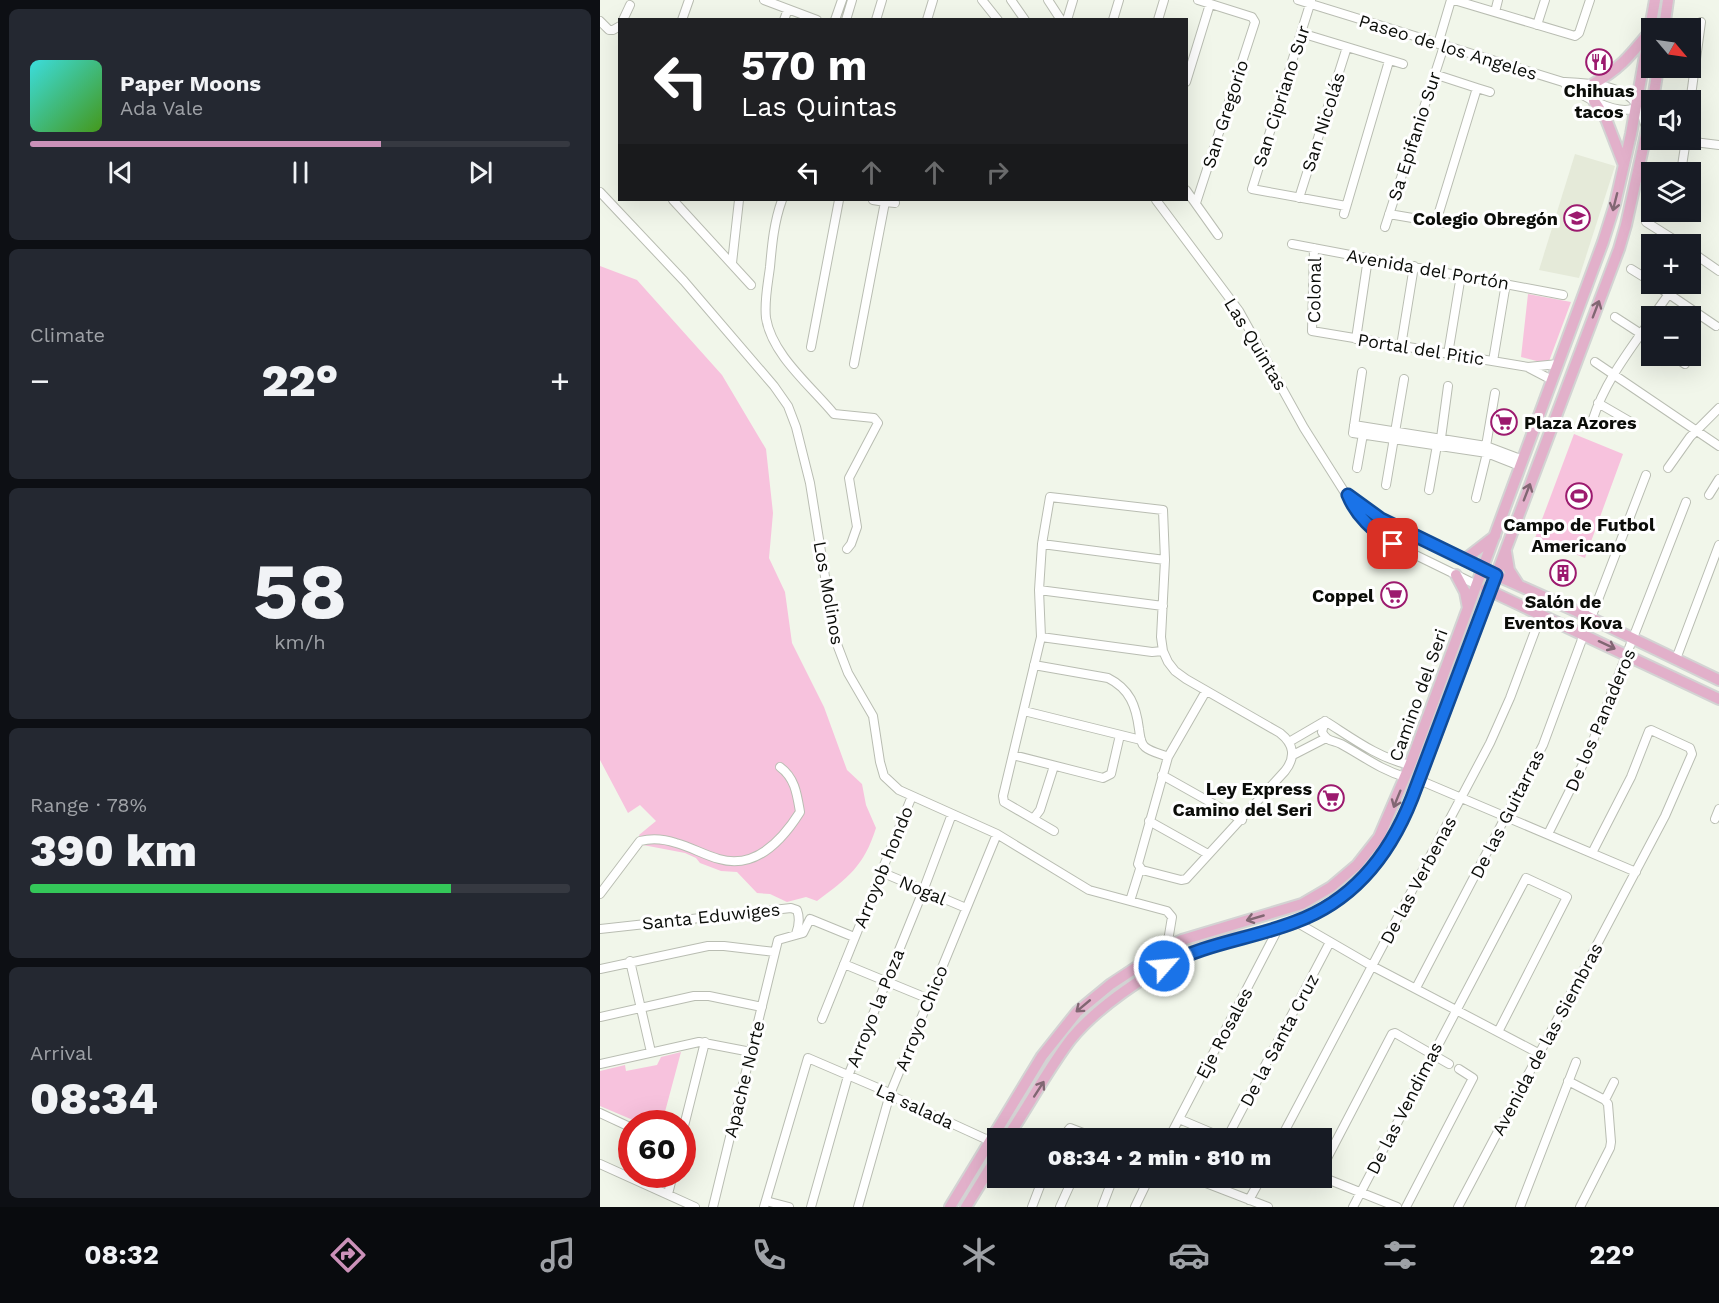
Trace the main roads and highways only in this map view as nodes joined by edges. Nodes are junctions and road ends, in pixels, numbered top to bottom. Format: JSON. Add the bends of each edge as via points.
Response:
{"nodes":[{"id":1,"x":1655,"y":0,"type":"edge"},
{"id":2,"x":1668,"y":0,"type":"edge"},
{"id":3,"x":1652,"y":18,"type":"edge"},
{"id":4,"x":1665,"y":18,"type":"edge"},
{"id":5,"x":1641,"y":43,"type":"edge"},
{"id":6,"x":1641,"y":78,"type":"edge"},
{"id":7,"x":1588,"y":83,"type":"road end"},
{"id":8,"x":1594,"y":101,"type":"road end"},
{"id":9,"x":1643,"y":150,"type":"edge"},
{"id":10,"x":1624,"y":165,"type":"junction"},
{"id":11,"x":1495,"y":536,"type":"junction"},
{"id":12,"x":1506,"y":549,"type":"junction"},
{"id":13,"x":1464,"y":560,"type":"road end"},
{"id":14,"x":1483,"y":570,"type":"junction"},
{"id":15,"x":1456,"y":575,"type":"road end"},
{"id":16,"x":1496,"y":575,"type":"junction"},
{"id":17,"x":1518,"y":584,"type":"junction"},
{"id":18,"x":1478,"y":585,"type":"junction"},
{"id":19,"x":1490,"y":591,"type":"junction"},
{"id":20,"x":1468,"y":609,"type":"junction"},
{"id":21,"x":1719,"y":679,"type":"edge"},
{"id":22,"x":1719,"y":699,"type":"edge"},
{"id":23,"x":1013,"y":1128,"type":"edge"},
{"id":24,"x":987,"y":1173,"type":"edge"},
{"id":25,"x":951,"y":1207,"type":"edge"},
{"id":26,"x":966,"y":1207,"type":"edge"}],
"edges":[{"from":1,"to":3,"type":"main road","name":"Camino del Seri"},
{"from":2,"to":4,"type":"main road"},
{"from":5,"to":7,"type":"main road","via":[[1622,65]]},
{"from":6,"to":10,"type":"main road","name":"Camino del Seri"},
{"from":8,"to":10,"type":"main road","via":[[1606,119]]},
{"from":12,"to":9,"type":"main road","name":"Camino del Seri","one_way":true,"via":[[1621,243]]},
{"from":10,"to":11,"type":"main road","name":"Camino del Seri","one_way":true,"via":[[1603,242]]},
{"from":11,"to":13,"type":"main road"},
{"from":11,"to":14,"type":"main road","name":"Camino del Seri"},
{"from":12,"to":16,"type":"main road","name":"Camino del Seri"},
{"from":12,"to":17,"type":"main road","via":[[1509,570]]},
{"from":14,"to":16,"type":"main road"},
{"from":14,"to":18,"type":"main road","name":"Camino del Seri"},
{"from":15,"to":20,"type":"main road"},
{"from":16,"to":17,"type":"main road"},
{"from":16,"to":19,"type":"main road","name":"Camino del Seri"},
{"from":17,"to":21,"type":"main road"},
{"from":18,"to":19,"type":"main road"},
{"from":18,"to":20,"type":"main road","name":"Camino del Seri"},
{"from":19,"to":22,"type":"main road","one_way":true},
{"from":23,"to":19,"type":"main road","name":"Camino del Seri","one_way":true,"via":[[1070,1040],[1100,1010],[1178,958],[1296,922],[1336,901],[1374,867],[1396,834],[1419,780]]},
{"from":20,"to":25,"type":"main road","name":"Camino del Seri","one_way":true,"via":[[1410,765],[1373,847],[1330,887],[1293,907],[1167,947],[1077,1011],[1042,1056]]},
{"from":24,"to":26,"type":"main road"}]}
